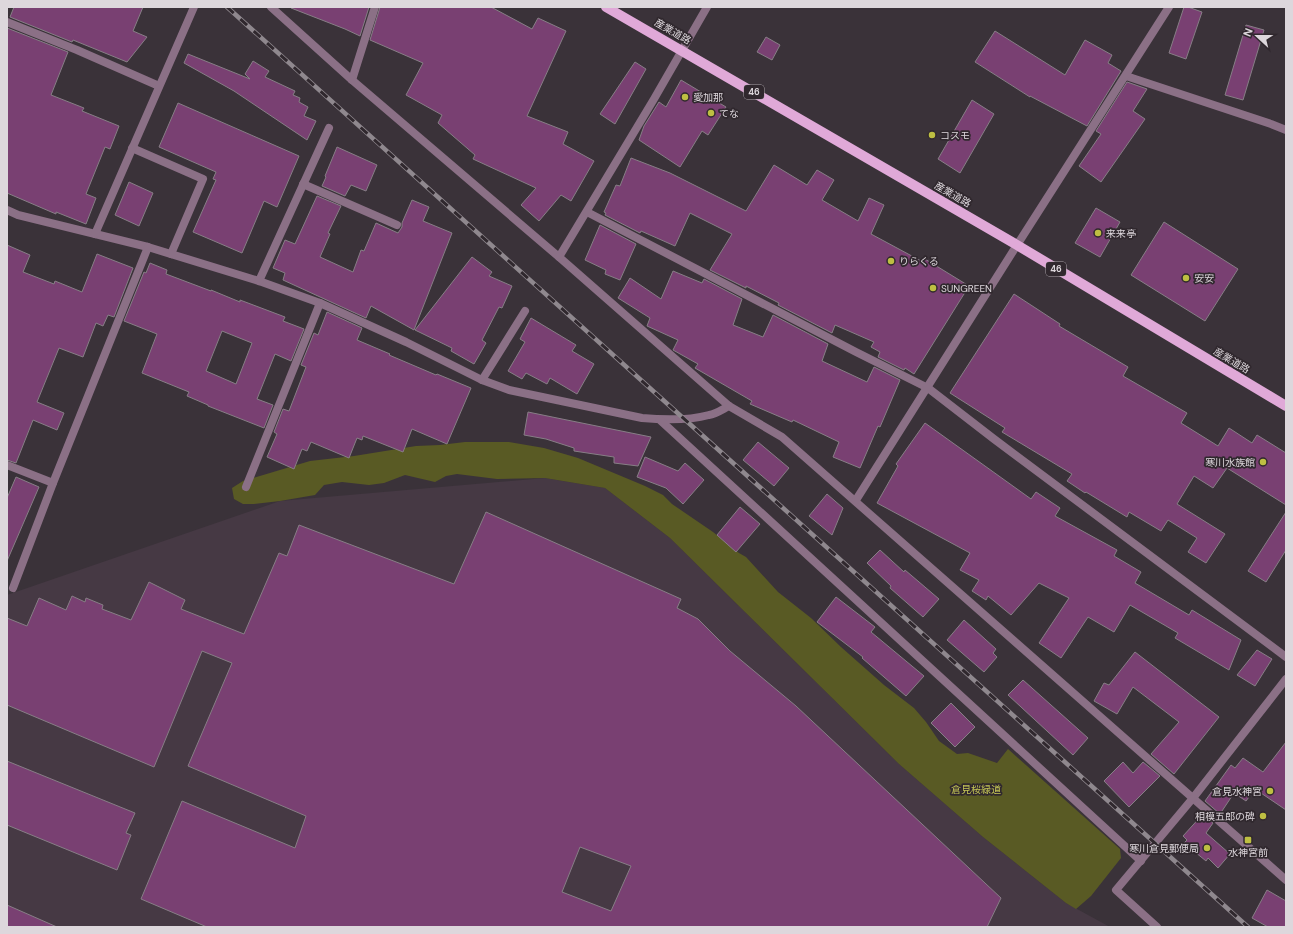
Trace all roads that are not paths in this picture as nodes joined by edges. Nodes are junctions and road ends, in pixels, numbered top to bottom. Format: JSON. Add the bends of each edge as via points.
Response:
{"nodes":[{"id":1,"x":194,"y":7,"type":"edge"},
{"id":2,"x":271,"y":7,"type":"edge"},
{"id":3,"x":375,"y":7,"type":"edge"},
{"id":4,"x":606,"y":7,"type":"edge"},
{"id":5,"x":707,"y":7,"type":"edge"},
{"id":6,"x":1169,"y":7,"type":"edge"},
{"id":7,"x":7,"y":22,"type":"edge"},
{"id":8,"x":682,"y":50,"type":"junction"},
{"id":9,"x":1126,"y":76,"type":"junction"},
{"id":10,"x":352,"y":80,"type":"junction"},
{"id":11,"x":159,"y":86,"type":"junction"},
{"id":12,"x":329,"y":128,"type":"dead end"},
{"id":13,"x":1286,"y":130,"type":"edge"},
{"id":14,"x":132,"y":148,"type":"junction"},
{"id":15,"x":303,"y":184,"type":"junction"},
{"id":16,"x":7,"y":210,"type":"edge"},
{"id":17,"x":587,"y":212,"type":"junction"},
{"id":18,"x":398,"y":225,"type":"dead end"},
{"id":19,"x":95,"y":234,"type":"junction"},
{"id":20,"x":1016,"y":245,"type":"junction"},
{"id":21,"x":148,"y":247,"type":"junction"},
{"id":22,"x":171,"y":254,"type":"junction"},
{"id":23,"x":559,"y":257,"type":"junction"},
{"id":24,"x":259,"y":281,"type":"junction"},
{"id":25,"x":320,"y":304,"type":"junction"},
{"id":26,"x":525,"y":311,"type":"dead end"},
{"id":27,"x":482,"y":380,"type":"junction"},
{"id":28,"x":928,"y":388,"type":"junction"},
{"id":29,"x":729,"y":406,"type":"junction"},
{"id":30,"x":1286,"y":406,"type":"edge"},
{"id":31,"x":660,"y":420,"type":"junction"},
{"id":32,"x":7,"y":465,"type":"edge"},
{"id":33,"x":53,"y":483,"type":"junction"},
{"id":34,"x":246,"y":487,"type":"dead end"},
{"id":35,"x":856,"y":500,"type":"junction"},
{"id":36,"x":13,"y":588,"type":"dead end"},
{"id":37,"x":1286,"y":657,"type":"edge"},
{"id":38,"x":1286,"y":680,"type":"edge"},
{"id":39,"x":1193,"y":798,"type":"junction"},
{"id":40,"x":1141,"y":861,"type":"junction"},
{"id":41,"x":1286,"y":880,"type":"edge"},
{"id":42,"x":1157,"y":927,"type":"edge"}],
"edges":[{"from":1,"to":11,"type":"street"},
{"from":2,"to":10,"type":"street"},
{"from":3,"to":10,"type":"street"},
{"from":4,"to":8,"type":"main road","name":"産業道路","number":"46"},
{"from":5,"to":8,"type":"street"},
{"from":6,"to":9,"type":"street"},
{"from":7,"to":11,"type":"street"},
{"from":8,"to":17,"type":"street"},
{"from":8,"to":20,"type":"main road","name":"産業道路","number":"46"},
{"from":9,"to":13,"type":"street"},
{"from":9,"to":20,"type":"street"},
{"from":10,"to":23,"type":"street"},
{"from":11,"to":14,"type":"street"},
{"from":12,"to":15,"type":"street"},
{"from":14,"to":19,"type":"street"},
{"from":14,"to":22,"type":"street","via":[[203,179]]},
{"from":15,"to":18,"type":"street"},
{"from":15,"to":24,"type":"street"},
{"from":16,"to":19,"type":"street"},
{"from":17,"to":23,"type":"street"},
{"from":17,"to":28,"type":"street"},
{"from":19,"to":21,"type":"street"},
{"from":20,"to":28,"type":"street"},
{"from":20,"to":30,"type":"main road","name":"産業道路","number":"46"},
{"from":21,"to":22,"type":"street"},
{"from":21,"to":33,"type":"street"},
{"from":22,"to":24,"type":"street"},
{"from":23,"to":29,"type":"street"},
{"from":24,"to":25,"type":"street"},
{"from":25,"to":27,"type":"street","via":[[406,342]]},
{"from":25,"to":34,"type":"street"},
{"from":26,"to":27,"type":"street"},
{"from":27,"to":31,"type":"street","via":[[509,390]]},
{"from":28,"to":35,"type":"street"},
{"from":28,"to":37,"type":"street"},
{"from":29,"to":31,"type":"street","via":[[710,415]]},
{"from":29,"to":35,"type":"street","via":[[782,437]]},
{"from":31,"to":40,"type":"street"},
{"from":32,"to":33,"type":"street"},
{"from":33,"to":36,"type":"street"},
{"from":35,"to":39,"type":"street"},
{"from":38,"to":39,"type":"street"},
{"from":39,"to":40,"type":"street"},
{"from":39,"to":41,"type":"street"},
{"from":40,"to":42,"type":"street","via":[[1116,890]]}]}
